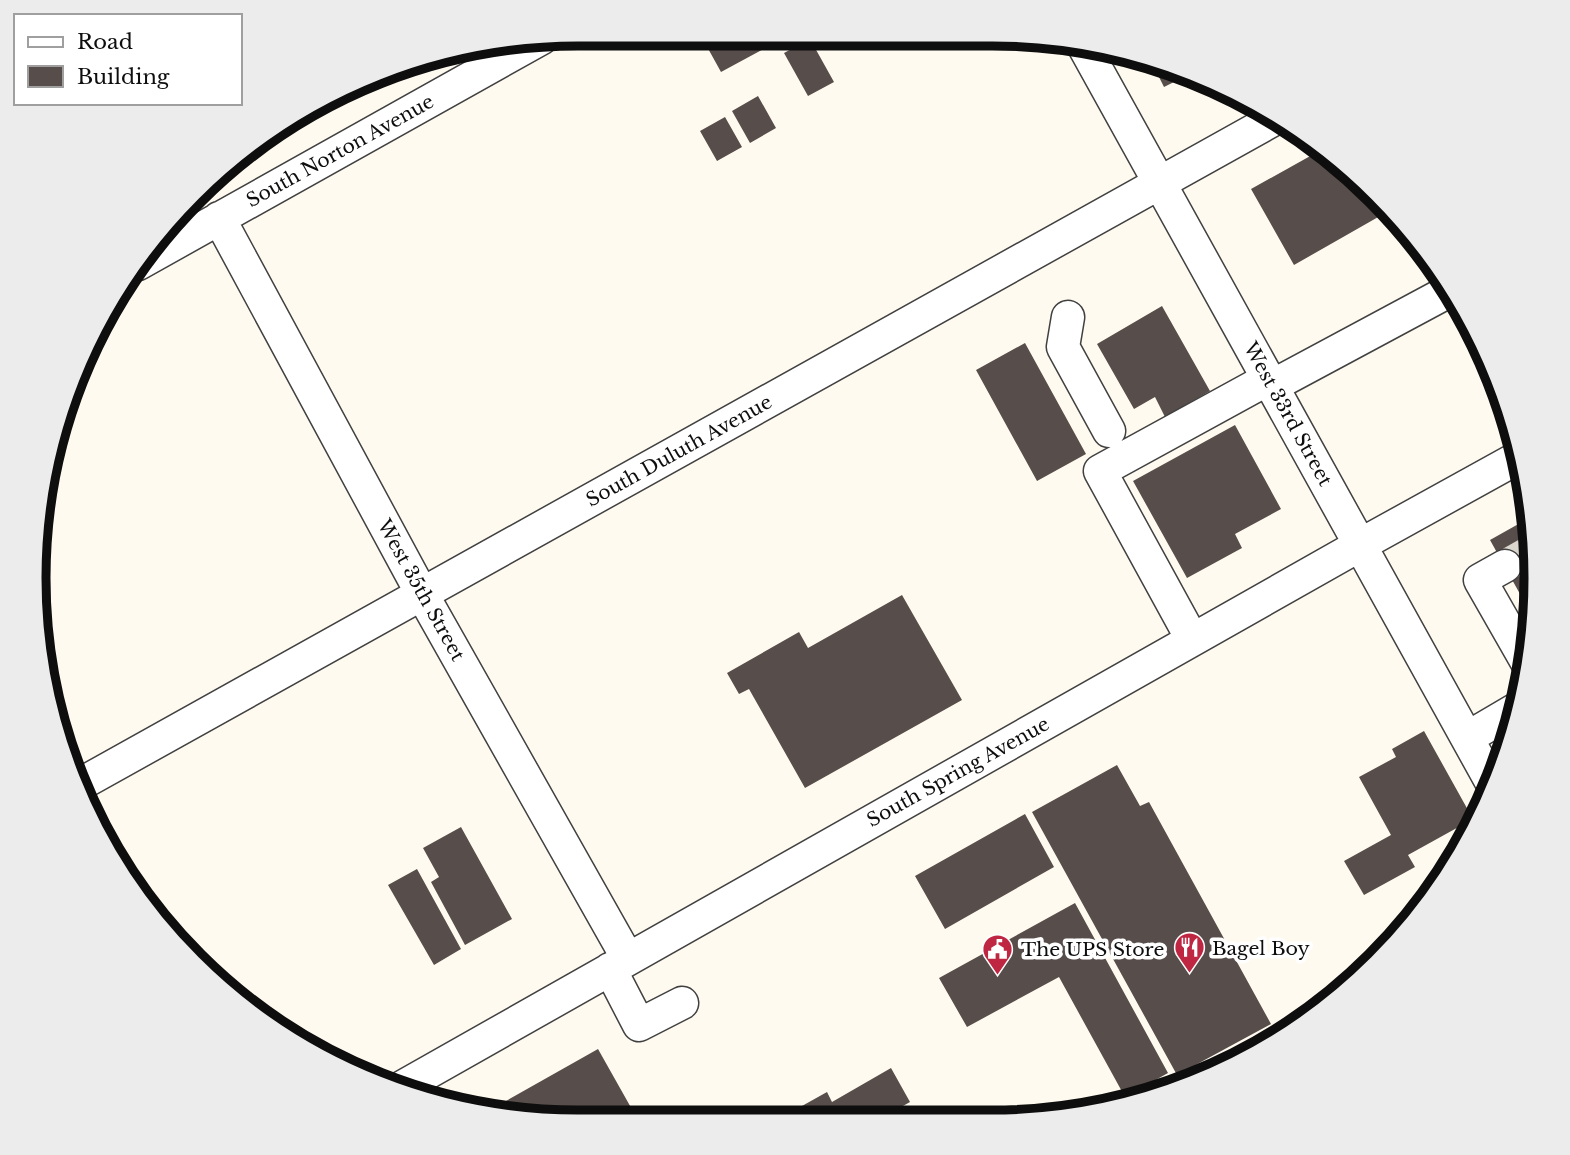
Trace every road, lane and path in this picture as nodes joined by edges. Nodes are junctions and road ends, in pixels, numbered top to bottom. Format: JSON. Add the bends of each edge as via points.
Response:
{"nodes":[{"id":1,"x":523,"y":49,"type":"edge"},
{"id":2,"x":1089,"y":55,"type":"edge"},
{"id":3,"x":1268,"y":123,"type":"edge"},
{"id":4,"x":1160,"y":183,"type":"junction"},
{"id":5,"x":219,"y":218,"type":"junction"},
{"id":6,"x":155,"y":255,"type":"edge"},
{"id":7,"x":1442,"y":294,"type":"edge"},
{"id":8,"x":1068,"y":317,"type":"dead end"},
{"id":9,"x":1270,"y":382,"type":"junction"},
{"id":10,"x":1110,"y":431,"type":"dead end"},
{"id":11,"x":1511,"y":461,"type":"edge"},
{"id":12,"x":1360,"y":545,"type":"junction"},
{"id":13,"x":1504,"y":566,"type":"tunnel mouth"},
{"id":14,"x":422,"y":594,"type":"junction"},
{"id":15,"x":1192,"y":639,"type":"junction"},
{"id":16,"x":1520,"y":649,"type":"edge"},
{"id":17,"x":1506,"y":715,"type":"edge"},
{"id":18,"x":1467,"y":738,"type":"junction"},
{"id":19,"x":1487,"y":774,"type":"edge"},
{"id":20,"x":86,"y":781,"type":"edge"},
{"id":21,"x":619,"y":964,"type":"junction"},
{"id":22,"x":682,"y":1003,"type":"dead end"},
{"id":23,"x":411,"y":1082,"type":"edge"}],
"edges":[{"from":1,"to":5,"type":"street","name":"South Norton Avenue"},
{"from":2,"to":4,"type":"street","name":"West 33rd Street"},
{"from":3,"to":4,"type":"street","name":"South Duluth Avenue"},
{"from":4,"to":9,"type":"street","name":"West 33rd Street"},
{"from":4,"to":14,"type":"street","name":"South Duluth Avenue"},
{"from":5,"to":6,"type":"street","name":"South Norton Avenue"},
{"from":5,"to":14,"type":"street","name":"West 35th Street"},
{"from":7,"to":9,"type":"street"},
{"from":8,"to":10,"type":"street","via":[[1063,346]]},
{"from":9,"to":12,"type":"street","name":"West 33rd Street"},
{"from":9,"to":15,"type":"street","via":[[1100,471]]},
{"from":11,"to":12,"type":"street","name":"South Spring Avenue"},
{"from":12,"to":15,"type":"street","name":"South Spring Avenue"},
{"from":12,"to":18,"type":"street","name":"West 33rd Street"},
{"from":13,"to":16,"type":"street","via":[[1480,580]]},
{"from":14,"to":20,"type":"street","name":"South Duluth Avenue"},
{"from":14,"to":21,"type":"street","name":"West 35th Street"},
{"from":15,"to":21,"type":"street","name":"South Spring Avenue"},
{"from":17,"to":18,"type":"street"},
{"from":18,"to":19,"type":"street","name":"West 33rd Street"},
{"from":21,"to":22,"type":"street","name":"West 35th Street","via":[[639,1024]]},
{"from":21,"to":23,"type":"street","name":"South Spring Avenue"}]}
